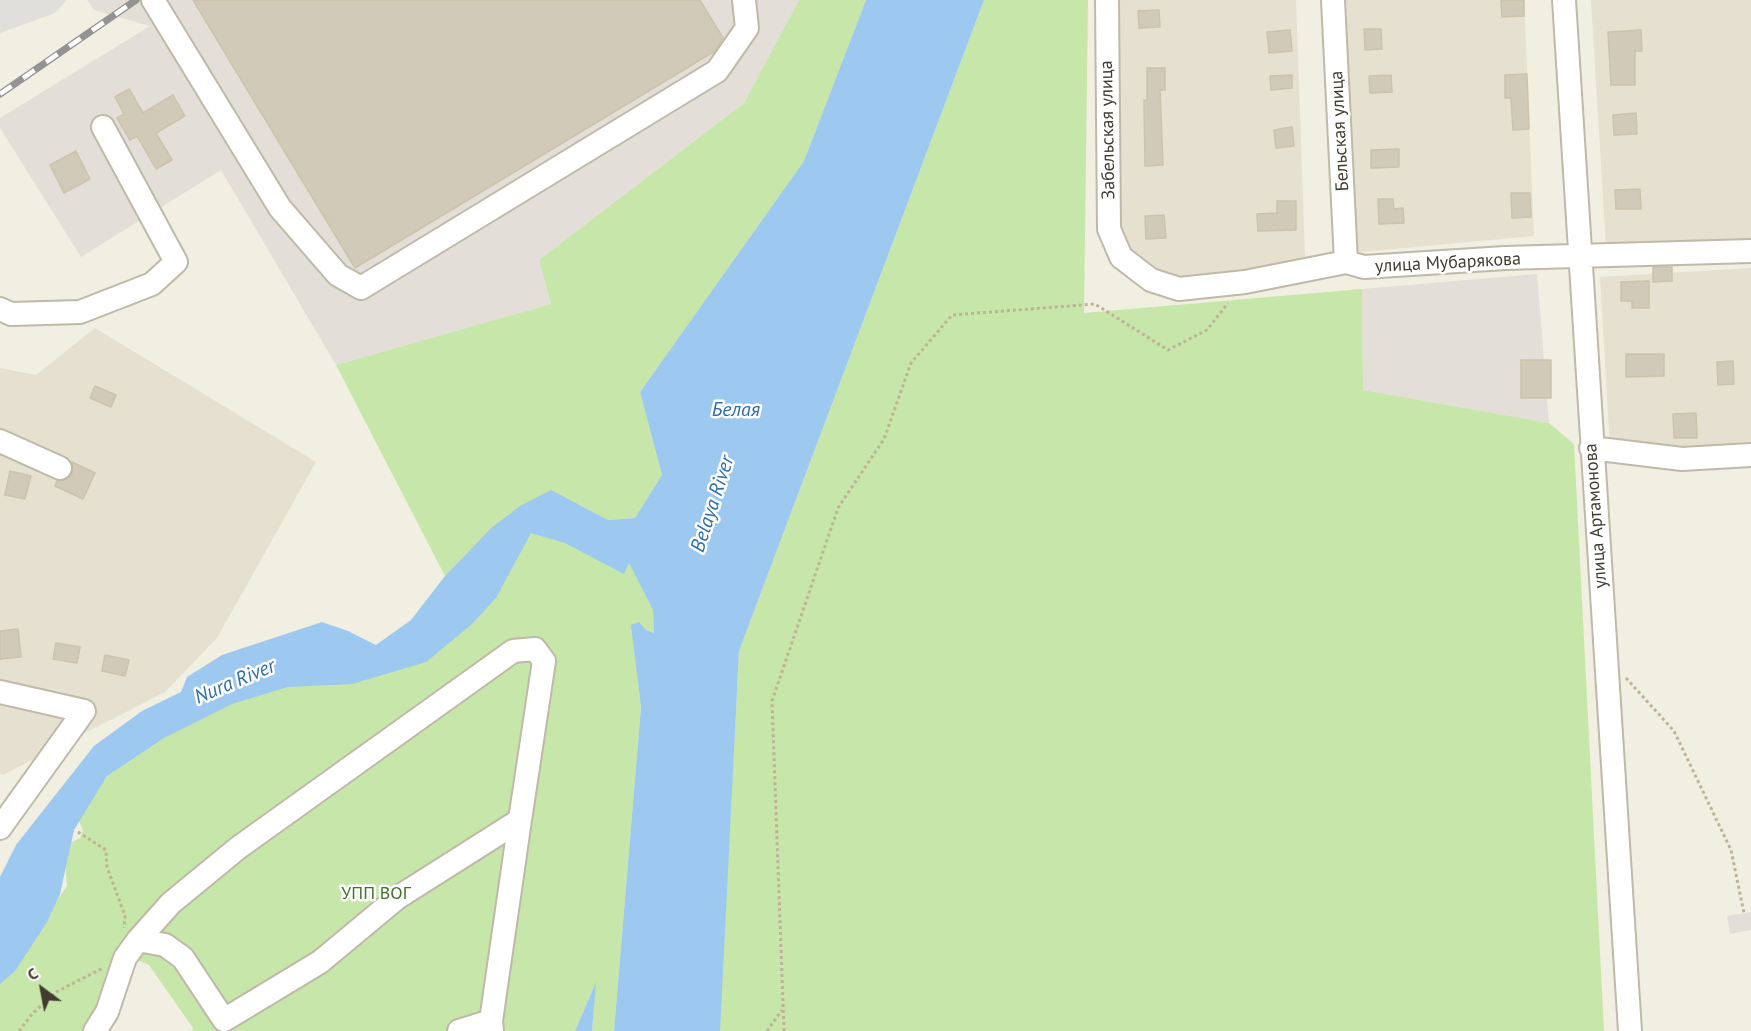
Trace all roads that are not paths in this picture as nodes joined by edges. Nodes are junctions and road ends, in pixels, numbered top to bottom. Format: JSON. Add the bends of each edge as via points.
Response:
{"nodes":[{"id":1,"x":744,"y":0,"type":"edge"},
{"id":2,"x":1107,"y":0,"type":"edge"},
{"id":3,"x":1333,"y":0,"type":"edge"},
{"id":4,"x":1564,"y":0,"type":"edge"},
{"id":5,"x":157,"y":6,"type":"edge"},
{"id":6,"x":102,"y":127,"type":"dead end"},
{"id":7,"x":1751,"y":252,"type":"edge"},
{"id":8,"x":1121,"y":257,"type":"joint"},
{"id":9,"x":1578,"y":258,"type":"junction"},
{"id":10,"x":1346,"y":262,"type":"junction"},
{"id":11,"x":0,"y":309,"type":"edge"},
{"id":12,"x":0,"y":441,"type":"edge"},
{"id":13,"x":1591,"y":448,"type":"junction"},
{"id":14,"x":1751,"y":454,"type":"edge"},
{"id":15,"x":60,"y":468,"type":"dead end"},
{"id":16,"x":0,"y":692,"type":"edge"},
{"id":17,"x":520,"y":820,"type":"junction"},
{"id":18,"x":0,"y":828,"type":"edge"},
{"id":19,"x":132,"y":949,"type":"junction"},
{"id":20,"x":225,"y":1026,"type":"edge"},
{"id":21,"x":491,"y":1026,"type":"edge"},
{"id":22,"x":95,"y":1031,"type":"edge"},
{"id":23,"x":459,"y":1031,"type":"edge"},
{"id":24,"x":1630,"y":1031,"type":"edge"}],
"edges":[{"from":1,"to":5,"type":"street","via":[[747,28],[717,71],[362,288],[338,274],[280,208]]},
{"from":2,"to":8,"type":"street","name":"Забельская улица","via":[[1109,229]]},
{"from":3,"to":10,"type":"street","name":"Бельская улица"},
{"from":4,"to":9,"type":"street","name":"улица Артамонова"},
{"from":6,"to":11,"type":"street","via":[[176,262],[152,284],[80,312],[12,314]]},
{"from":7,"to":9,"type":"street","name":"улица Мубарякова"},
{"from":8,"to":10,"type":"street","name":"улица Мубарякова","via":[[1151,280],[1179,289],[1245,282]]},
{"from":9,"to":10,"type":"street","name":"улица Мубарякова","via":[[1505,258],[1364,267]]},
{"from":9,"to":13,"type":"street","name":"улица Артамонова"},
{"from":12,"to":15,"type":"street"},
{"from":13,"to":14,"type":"street","via":[[1682,459]]},
{"from":13,"to":24,"type":"street","name":"улица Артамонова"},
{"from":16,"to":18,"type":"street","via":[[84,711]]},
{"from":17,"to":19,"type":"street","via":[[544,661],[535,649],[513,651],[238,848],[171,903]]},
{"from":17,"to":20,"type":"street","via":[[397,898],[320,962]]},
{"from":17,"to":21,"type":"street"},
{"from":19,"to":20,"type":"street","via":[[165,945],[183,958]]},
{"from":19,"to":22,"type":"street","via":[[107,1012]]},
{"from":21,"to":23,"type":"street"}]}
